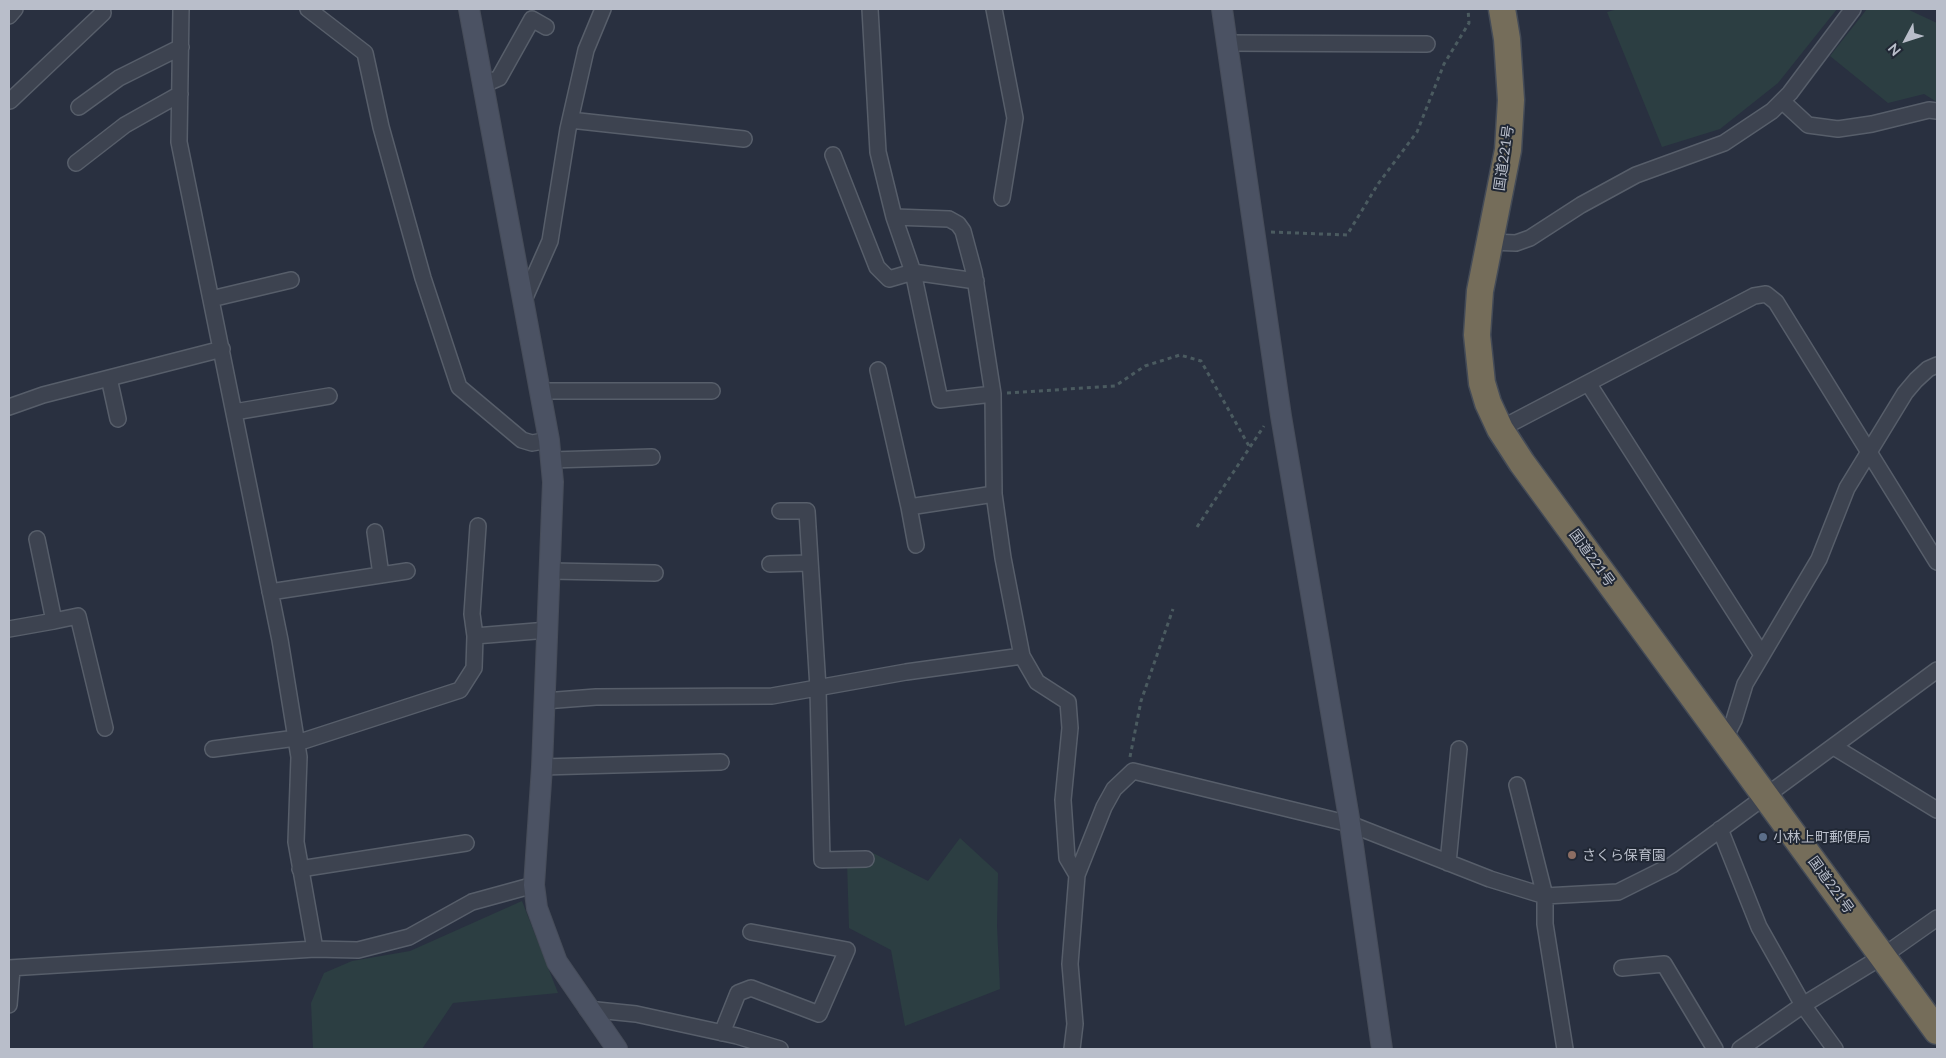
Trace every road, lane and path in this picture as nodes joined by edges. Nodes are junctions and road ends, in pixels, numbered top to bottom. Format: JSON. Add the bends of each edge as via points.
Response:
{"nodes":[{"id":1,"x":15,"y":9,"type":"edge"},
{"id":2,"x":181,"y":9,"type":"edge"},
{"id":3,"x":308,"y":9,"type":"edge"},
{"id":4,"x":469,"y":9,"type":"edge"},
{"id":5,"x":604,"y":9,"type":"edge"},
{"id":6,"x":870,"y":9,"type":"edge"},
{"id":7,"x":994,"y":9,"type":"edge"},
{"id":8,"x":1222,"y":9,"type":"edge"},
{"id":9,"x":1468,"y":9,"type":"edge"},
{"id":10,"x":1502,"y":9,"type":"edge"},
{"id":11,"x":1853,"y":9,"type":"edge"},
{"id":12,"x":104,"y":10,"type":"edge"},
{"id":13,"x":9,"y":16,"type":"edge"},
{"id":14,"x":546,"y":27,"type":"dead end"},
{"id":15,"x":1227,"y":43,"type":"junction"},
{"id":16,"x":1427,"y":44,"type":"dead end"},
{"id":17,"x":181,"y":47,"type":"junction"},
{"id":18,"x":483,"y":85,"type":"junction"},
{"id":19,"x":180,"y":94,"type":"junction"},
{"id":20,"x":10,"y":101,"type":"dead end"},
{"id":21,"x":1782,"y":102,"type":"junction"},
{"id":22,"x":79,"y":107,"type":"dead end"},
{"id":23,"x":1937,"y":111,"type":"edge"},
{"id":24,"x":570,"y":120,"type":"junction"},
{"id":25,"x":744,"y":139,"type":"dead end"},
{"id":26,"x":833,"y":155,"type":"dead end"},
{"id":27,"x":76,"y":162,"type":"dead end"},
{"id":28,"x":1002,"y":198,"type":"dead end"},
{"id":29,"x":894,"y":217,"type":"junction"},
{"id":30,"x":1256,"y":232,"type":"junction"},
{"id":31,"x":1490,"y":242,"type":"junction"},
{"id":32,"x":913,"y":272,"type":"junction"},
{"id":33,"x":291,"y":280,"type":"dead end"},
{"id":34,"x":976,"y":281,"type":"junction"},
{"id":35,"x":211,"y":299,"type":"junction"},
{"id":36,"x":523,"y":302,"type":"junction"},
{"id":37,"x":222,"y":349,"type":"junction"},
{"id":38,"x":1937,"y":366,"type":"edge"},
{"id":39,"x":878,"y":370,"type":"dead end"},
{"id":40,"x":108,"y":378,"type":"junction"},
{"id":41,"x":1588,"y":383,"type":"junction"},
{"id":42,"x":712,"y":390,"type":"dead end"},
{"id":43,"x":540,"y":391,"type":"junction"},
{"id":44,"x":993,"y":394,"type":"junction"},
{"id":45,"x":329,"y":396,"type":"dead end"},
{"id":46,"x":1280,"y":404,"type":"junction"},
{"id":47,"x":9,"y":407,"type":"edge"},
{"id":48,"x":234,"y":412,"type":"junction"},
{"id":49,"x":118,"y":419,"type":"dead end"},
{"id":50,"x":1500,"y":429,"type":"junction"},
{"id":51,"x":1249,"y":446,"type":"junction"},
{"id":52,"x":550,"y":450,"type":"junction"},
{"id":53,"x":1870,"y":452,"type":"junction"},
{"id":54,"x":652,"y":457,"type":"dead end"},
{"id":55,"x":994,"y":494,"type":"junction"},
{"id":56,"x":908,"y":507,"type":"junction"},
{"id":57,"x":780,"y":511,"type":"dead end"},
{"id":58,"x":478,"y":526,"type":"dead end"},
{"id":59,"x":1197,"y":528,"type":"dead end"},
{"id":60,"x":375,"y":532,"type":"dead end"},
{"id":61,"x":37,"y":539,"type":"dead end"},
{"id":62,"x":916,"y":545,"type":"dead end"},
{"id":63,"x":1937,"y":562,"type":"edge"},
{"id":64,"x":810,"y":563,"type":"junction"},
{"id":65,"x":770,"y":564,"type":"dead end"},
{"id":66,"x":407,"y":571,"type":"dead end"},
{"id":67,"x":551,"y":571,"type":"junction"},
{"id":68,"x":655,"y":573,"type":"dead end"},
{"id":69,"x":381,"y":575,"type":"junction"},
{"id":70,"x":270,"y":592,"type":"junction"},
{"id":71,"x":1173,"y":609,"type":"dead end"},
{"id":72,"x":54,"y":621,"type":"junction"},
{"id":73,"x":9,"y":629,"type":"edge"},
{"id":74,"x":548,"y":630,"type":"junction"},
{"id":75,"x":475,"y":636,"type":"junction"},
{"id":76,"x":1762,"y":655,"type":"junction"},
{"id":77,"x":1022,"y":656,"type":"junction"},
{"id":78,"x":1937,"y":670,"type":"edge"},
{"id":79,"x":818,"y":688,"type":"junction"},
{"id":80,"x":544,"y":701,"type":"junction"},
{"id":81,"x":105,"y":728,"type":"dead end"},
{"id":82,"x":1724,"y":740,"type":"junction"},
{"id":83,"x":297,"y":741,"type":"junction"},
{"id":84,"x":1834,"y":747,"type":"junction"},
{"id":85,"x":213,"y":749,"type":"dead end"},
{"id":86,"x":1459,"y":749,"type":"dead end"},
{"id":87,"x":721,"y":762,"type":"dead end"},
{"id":88,"x":542,"y":767,"type":"junction"},
{"id":89,"x":1126,"y":775,"type":"junction"},
{"id":90,"x":1517,"y":785,"type":"dead end"},
{"id":91,"x":1765,"y":795,"type":"junction"},
{"id":92,"x":1937,"y":810,"type":"edge"},
{"id":93,"x":1350,"y":824,"type":"junction"},
{"id":94,"x":1720,"y":829,"type":"junction"},
{"id":95,"x":466,"y":843,"type":"dead end"},
{"id":96,"x":866,"y":859,"type":"dead end"},
{"id":97,"x":1448,"y":863,"type":"junction"},
{"id":98,"x":300,"y":869,"type":"junction"},
{"id":99,"x":1077,"y":875,"type":"junction"},
{"id":100,"x":534,"y":885,"type":"junction"},
{"id":101,"x":1545,"y":896,"type":"junction"},
{"id":102,"x":1937,"y":918,"type":"edge"},
{"id":103,"x":751,"y":932,"type":"dead end"},
{"id":104,"x":315,"y":948,"type":"junction"},
{"id":105,"x":1883,"y":956,"type":"junction"},
{"id":106,"x":10,"y":968,"type":"edge"},
{"id":107,"x":1622,"y":968,"type":"dead end"},
{"id":108,"x":9,"y":1005,"type":"edge"},
{"id":109,"x":1803,"y":1005,"type":"junction"},
{"id":110,"x":587,"y":1009,"type":"junction"},
{"id":111,"x":1937,"y":1031,"type":"edge"},
{"id":112,"x":722,"y":1033,"type":"junction"},
{"id":113,"x":618,"y":1049,"type":"edge"},
{"id":114,"x":780,"y":1049,"type":"edge"},
{"id":115,"x":1072,"y":1049,"type":"edge"},
{"id":116,"x":1382,"y":1049,"type":"edge"},
{"id":117,"x":1565,"y":1049,"type":"edge"},
{"id":118,"x":1715,"y":1049,"type":"edge"},
{"id":119,"x":1740,"y":1049,"type":"edge"},
{"id":120,"x":1835,"y":1049,"type":"edge"}],
"edges":[{"from":1,"to":13,"type":"street"},
{"from":2,"to":17,"type":"street"},
{"from":3,"to":52,"type":"street","via":[[364,53],[422,278],[459,387],[522,440]]},
{"from":4,"to":18,"type":"street"},
{"from":5,"to":24,"type":"street","via":[[586,50]]},
{"from":6,"to":29,"type":"street","via":[[878,152]]},
{"from":7,"to":28,"type":"street","via":[[1015,118]]},
{"from":8,"to":15,"type":"street"},
{"from":9,"to":30,"type":"path","via":[[1469,23],[1444,64],[1417,132],[1378,184],[1347,235]]},
{"from":10,"to":31,"type":"highway","name":"国道221号","via":[[1511,100],[1508,150]]},
{"from":11,"to":21,"type":"street"},
{"from":12,"to":20,"type":"street"},
{"from":14,"to":18,"type":"street","via":[[532,19],[499,78]]},
{"from":15,"to":16,"type":"street"},
{"from":15,"to":30,"type":"street"},
{"from":17,"to":19,"type":"street"},
{"from":17,"to":22,"type":"street","via":[[119,78]]},
{"from":18,"to":36,"type":"street"},
{"from":19,"to":27,"type":"street","via":[[125,125]]},
{"from":19,"to":35,"type":"street","via":[[179,142]]},
{"from":21,"to":23,"type":"street","via":[[1808,125],[1838,129]]},
{"from":21,"to":31,"type":"street","via":[[1724,143],[1636,175],[1530,238],[1516,243]]},
{"from":24,"to":25,"type":"street"},
{"from":24,"to":36,"type":"street","via":[[550,241]]},
{"from":26,"to":32,"type":"street","via":[[876,267],[889,279]]},
{"from":29,"to":32,"type":"street"},
{"from":29,"to":34,"type":"street","via":[[949,219],[958,224],[963,231]]},
{"from":30,"to":46,"type":"street"},
{"from":31,"to":50,"type":"highway","name":"国道221号","via":[[1480,291],[1477,335],[1482,383]]},
{"from":32,"to":34,"type":"street"},
{"from":32,"to":44,"type":"street","via":[[940,400]]},
{"from":33,"to":35,"type":"street"},
{"from":34,"to":44,"type":"street"},
{"from":35,"to":37,"type":"street"},
{"from":36,"to":43,"type":"street"},
{"from":37,"to":40,"type":"street"},
{"from":37,"to":48,"type":"street"},
{"from":38,"to":53,"type":"street","via":[[1916,380]]},
{"from":39,"to":56,"type":"street"},
{"from":40,"to":47,"type":"street"},
{"from":40,"to":49,"type":"street"},
{"from":41,"to":50,"type":"street"},
{"from":41,"to":53,"type":"street","via":[[1754,296],[1766,294],[1776,302]]},
{"from":41,"to":76,"type":"street"},
{"from":42,"to":43,"type":"street"},
{"from":43,"to":52,"type":"street"},
{"from":44,"to":51,"type":"path","via":[[1115,386],[1145,366],[1180,355],[1201,361]]},
{"from":44,"to":55,"type":"street"},
{"from":45,"to":48,"type":"street"},
{"from":46,"to":51,"type":"path"},
{"from":46,"to":93,"type":"street"},
{"from":48,"to":70,"type":"street"},
{"from":50,"to":82,"type":"highway","name":"国道221号"},
{"from":51,"to":59,"type":"path"},
{"from":52,"to":54,"type":"street"},
{"from":52,"to":67,"type":"street","via":[[554,482]]},
{"from":53,"to":63,"type":"street"},
{"from":53,"to":76,"type":"street","via":[[1847,488],[1810,577]]},
{"from":55,"to":56,"type":"street"},
{"from":55,"to":77,"type":"street"},
{"from":56,"to":62,"type":"street"},
{"from":57,"to":64,"type":"street","via":[[807,511]]},
{"from":58,"to":75,"type":"street","via":[[472,614]]},
{"from":60,"to":69,"type":"street"},
{"from":61,"to":72,"type":"street"},
{"from":64,"to":65,"type":"street"},
{"from":64,"to":79,"type":"street"},
{"from":66,"to":69,"type":"street"},
{"from":67,"to":68,"type":"street"},
{"from":67,"to":74,"type":"street"},
{"from":69,"to":70,"type":"street"},
{"from":70,"to":83,"type":"street"},
{"from":71,"to":89,"type":"path","via":[[1141,701]]},
{"from":72,"to":73,"type":"street"},
{"from":72,"to":81,"type":"street","via":[[78,616]]},
{"from":74,"to":75,"type":"street"},
{"from":74,"to":80,"type":"street"},
{"from":75,"to":83,"type":"street","via":[[474,668],[460,690]]},
{"from":76,"to":82,"type":"street","via":[[1745,684]]},
{"from":77,"to":79,"type":"street"},
{"from":77,"to":99,"type":"street","via":[[1037,682],[1068,702],[1070,728],[1063,800],[1067,858]]},
{"from":78,"to":84,"type":"street"},
{"from":79,"to":80,"type":"street","via":[[772,696],[596,697]]},
{"from":79,"to":96,"type":"street","via":[[822,860]]},
{"from":80,"to":88,"type":"street"},
{"from":82,"to":91,"type":"highway","name":"国道221号"},
{"from":83,"to":85,"type":"street"},
{"from":83,"to":98,"type":"street","via":[[296,842]]},
{"from":84,"to":91,"type":"street"},
{"from":84,"to":92,"type":"street"},
{"from":86,"to":97,"type":"street"},
{"from":87,"to":88,"type":"street"},
{"from":88,"to":100,"type":"street"},
{"from":89,"to":93,"type":"street","via":[[1142,771]]},
{"from":89,"to":99,"type":"street","via":[[1104,807]]},
{"from":90,"to":101,"type":"street"},
{"from":91,"to":94,"type":"street"},
{"from":91,"to":105,"type":"highway","name":"国道221号"},
{"from":93,"to":97,"type":"street"},
{"from":93,"to":116,"type":"street"},
{"from":94,"to":101,"type":"street","via":[[1672,865],[1618,892]]},
{"from":94,"to":109,"type":"street","via":[[1759,927]]},
{"from":95,"to":98,"type":"street"},
{"from":97,"to":101,"type":"street"},
{"from":98,"to":104,"type":"street"},
{"from":99,"to":115,"type":"street","via":[[1070,964],[1075,1024]]},
{"from":100,"to":104,"type":"street","via":[[472,902],[409,937],[358,950]]},
{"from":100,"to":110,"type":"street","via":[[537,908],[557,962]]},
{"from":101,"to":117,"type":"street","via":[[1545,924]]},
{"from":102,"to":105,"type":"street"},
{"from":103,"to":112,"type":"street","via":[[846,950],[819,1014],[750,988],[738,992]]},
{"from":104,"to":106,"type":"street"},
{"from":105,"to":109,"type":"street"},
{"from":105,"to":111,"type":"highway","name":"国道221号"},
{"from":106,"to":108,"type":"street"},
{"from":107,"to":118,"type":"street","via":[[1664,964]]},
{"from":109,"to":119,"type":"street"},
{"from":109,"to":120,"type":"street"},
{"from":110,"to":112,"type":"street","via":[[636,1014]]},
{"from":110,"to":113,"type":"street"},
{"from":112,"to":114,"type":"street"}]}
